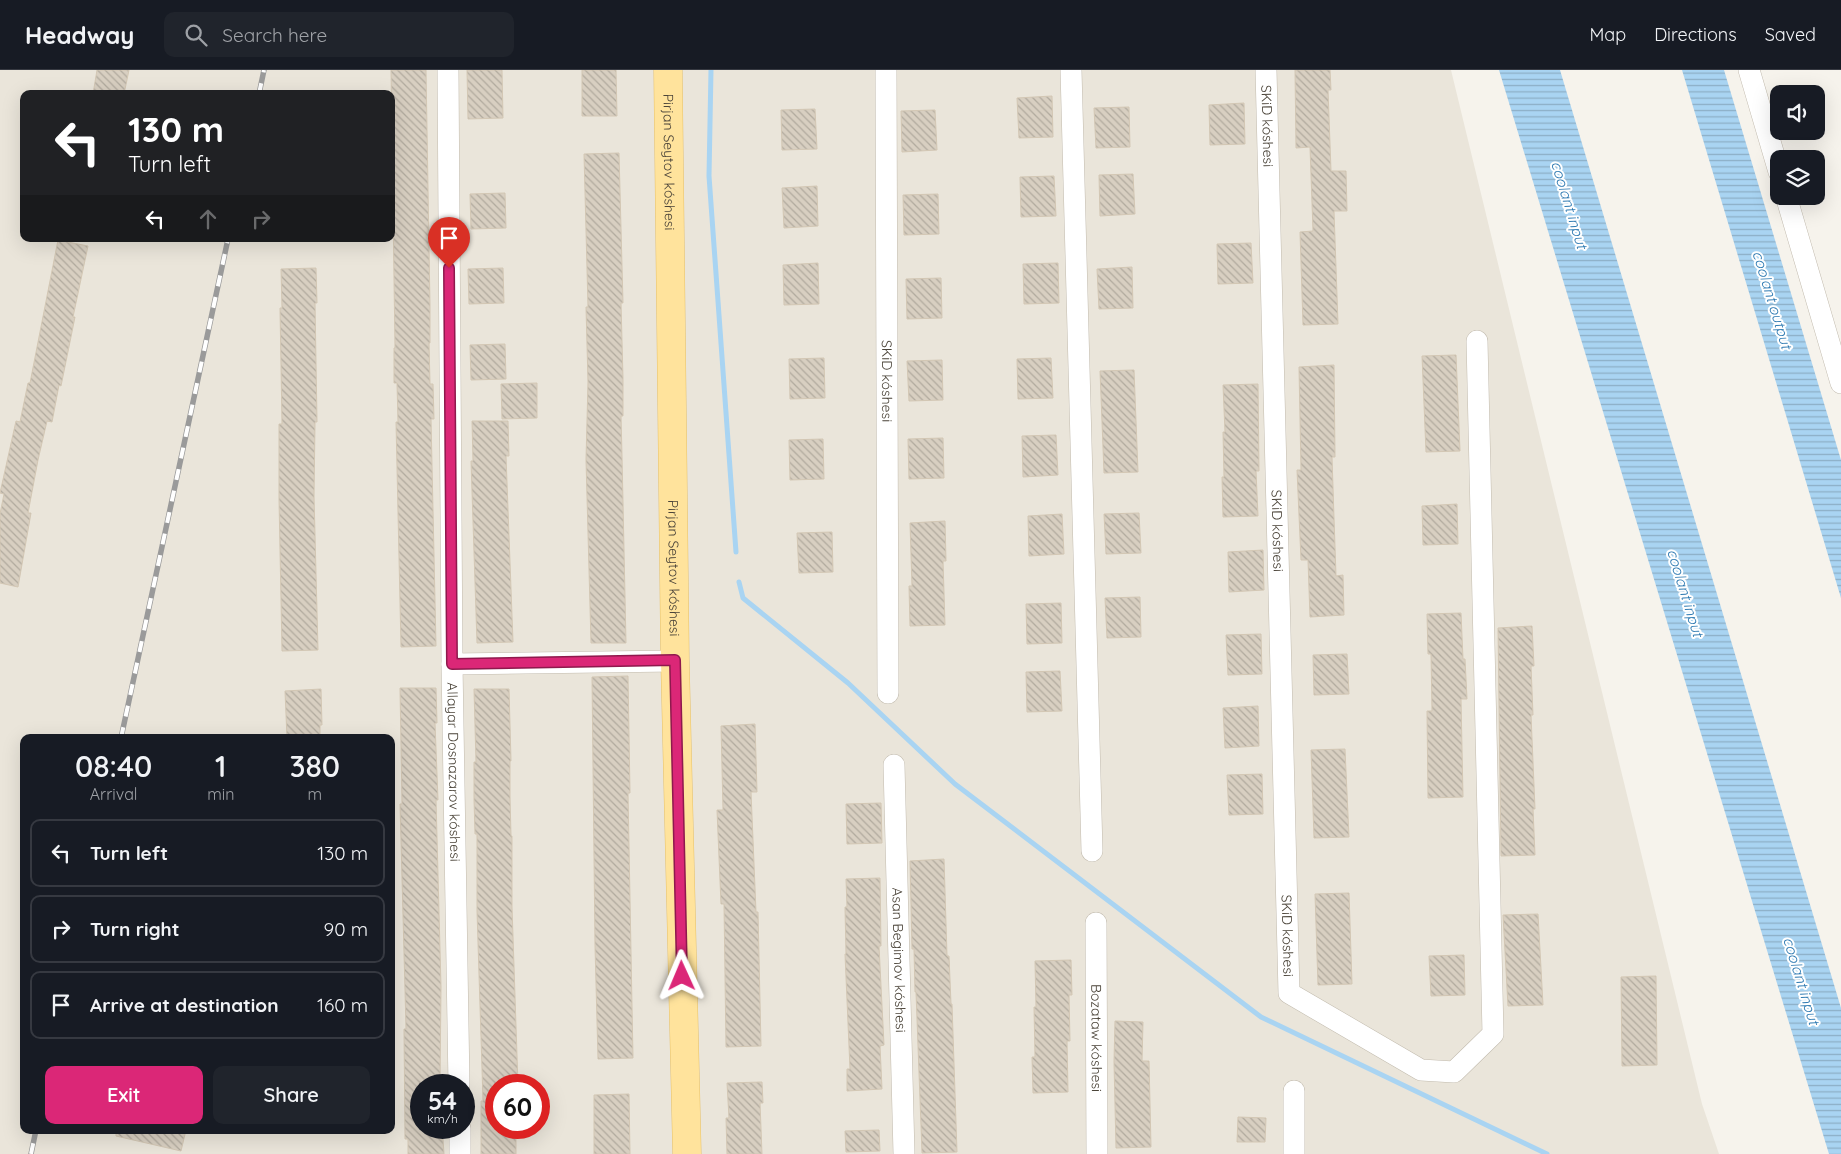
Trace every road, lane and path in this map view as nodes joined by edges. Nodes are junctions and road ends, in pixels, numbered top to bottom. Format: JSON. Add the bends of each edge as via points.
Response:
{"nodes":[{"id":1,"x":448,"y":70,"type":"edge"},
{"id":2,"x":668,"y":70,"type":"edge"},
{"id":3,"x":886,"y":70,"type":"edge"},
{"id":4,"x":1071,"y":70,"type":"edge"},
{"id":5,"x":1266,"y":70,"type":"edge"},
{"id":6,"x":1749,"y":70,"type":"edge"},
{"id":7,"x":1773,"y":150,"type":"edge"},
{"id":8,"x":1789,"y":205,"type":"edge"},
{"id":9,"x":1478,"y":341,"type":"dead end"},
{"id":10,"x":1841,"y":383,"type":"edge"},
{"id":11,"x":675,"y":660,"type":"junction"},
{"id":12,"x":452,"y":664,"type":"junction"},
{"id":13,"x":888,"y":693,"type":"dead end"},
{"id":14,"x":894,"y":765,"type":"dead end"},
{"id":15,"x":1092,"y":851,"type":"dead end"},
{"id":16,"x":1096,"y":923,"type":"dead end"},
{"id":17,"x":459,"y":1074,"type":"edge"},
{"id":18,"x":1294,"y":1091,"type":"dead end"},
{"id":19,"x":460,"y":1139,"type":"edge"},
{"id":20,"x":460,"y":1154,"type":"edge"},
{"id":21,"x":687,"y":1154,"type":"edge"},
{"id":22,"x":904,"y":1154,"type":"edge"},
{"id":23,"x":1097,"y":1154,"type":"edge"},
{"id":24,"x":1294,"y":1154,"type":"edge"}],
"edges":[{"from":1,"to":12,"type":"street","name":"Allayar Dosnazarov kóshesi"},
{"from":2,"to":11,"type":"main road","name":"Pirjan Seytov kóshesi"},
{"from":3,"to":13,"type":"street","name":"SKiD kóshesi"},
{"from":4,"to":15,"type":"street"},
{"from":5,"to":9,"type":"street","name":"SKiD kóshesi","via":[[1289,993],[1421,1070],[1454,1072],[1493,1034]]},
{"from":6,"to":7,"type":"street"},
{"from":8,"to":10,"type":"street"},
{"from":11,"to":12,"type":"street"},
{"from":11,"to":21,"type":"main road","name":"Pirjan Seytov kóshesi"},
{"from":12,"to":17,"type":"street","name":"Allayar Dosnazarov kóshesi"},
{"from":14,"to":22,"type":"street","name":"Asan Begimov kóshesi"},
{"from":16,"to":23,"type":"street","name":"Bozataw kóshesi"},
{"from":18,"to":24,"type":"street"},
{"from":19,"to":20,"type":"street"}]}
